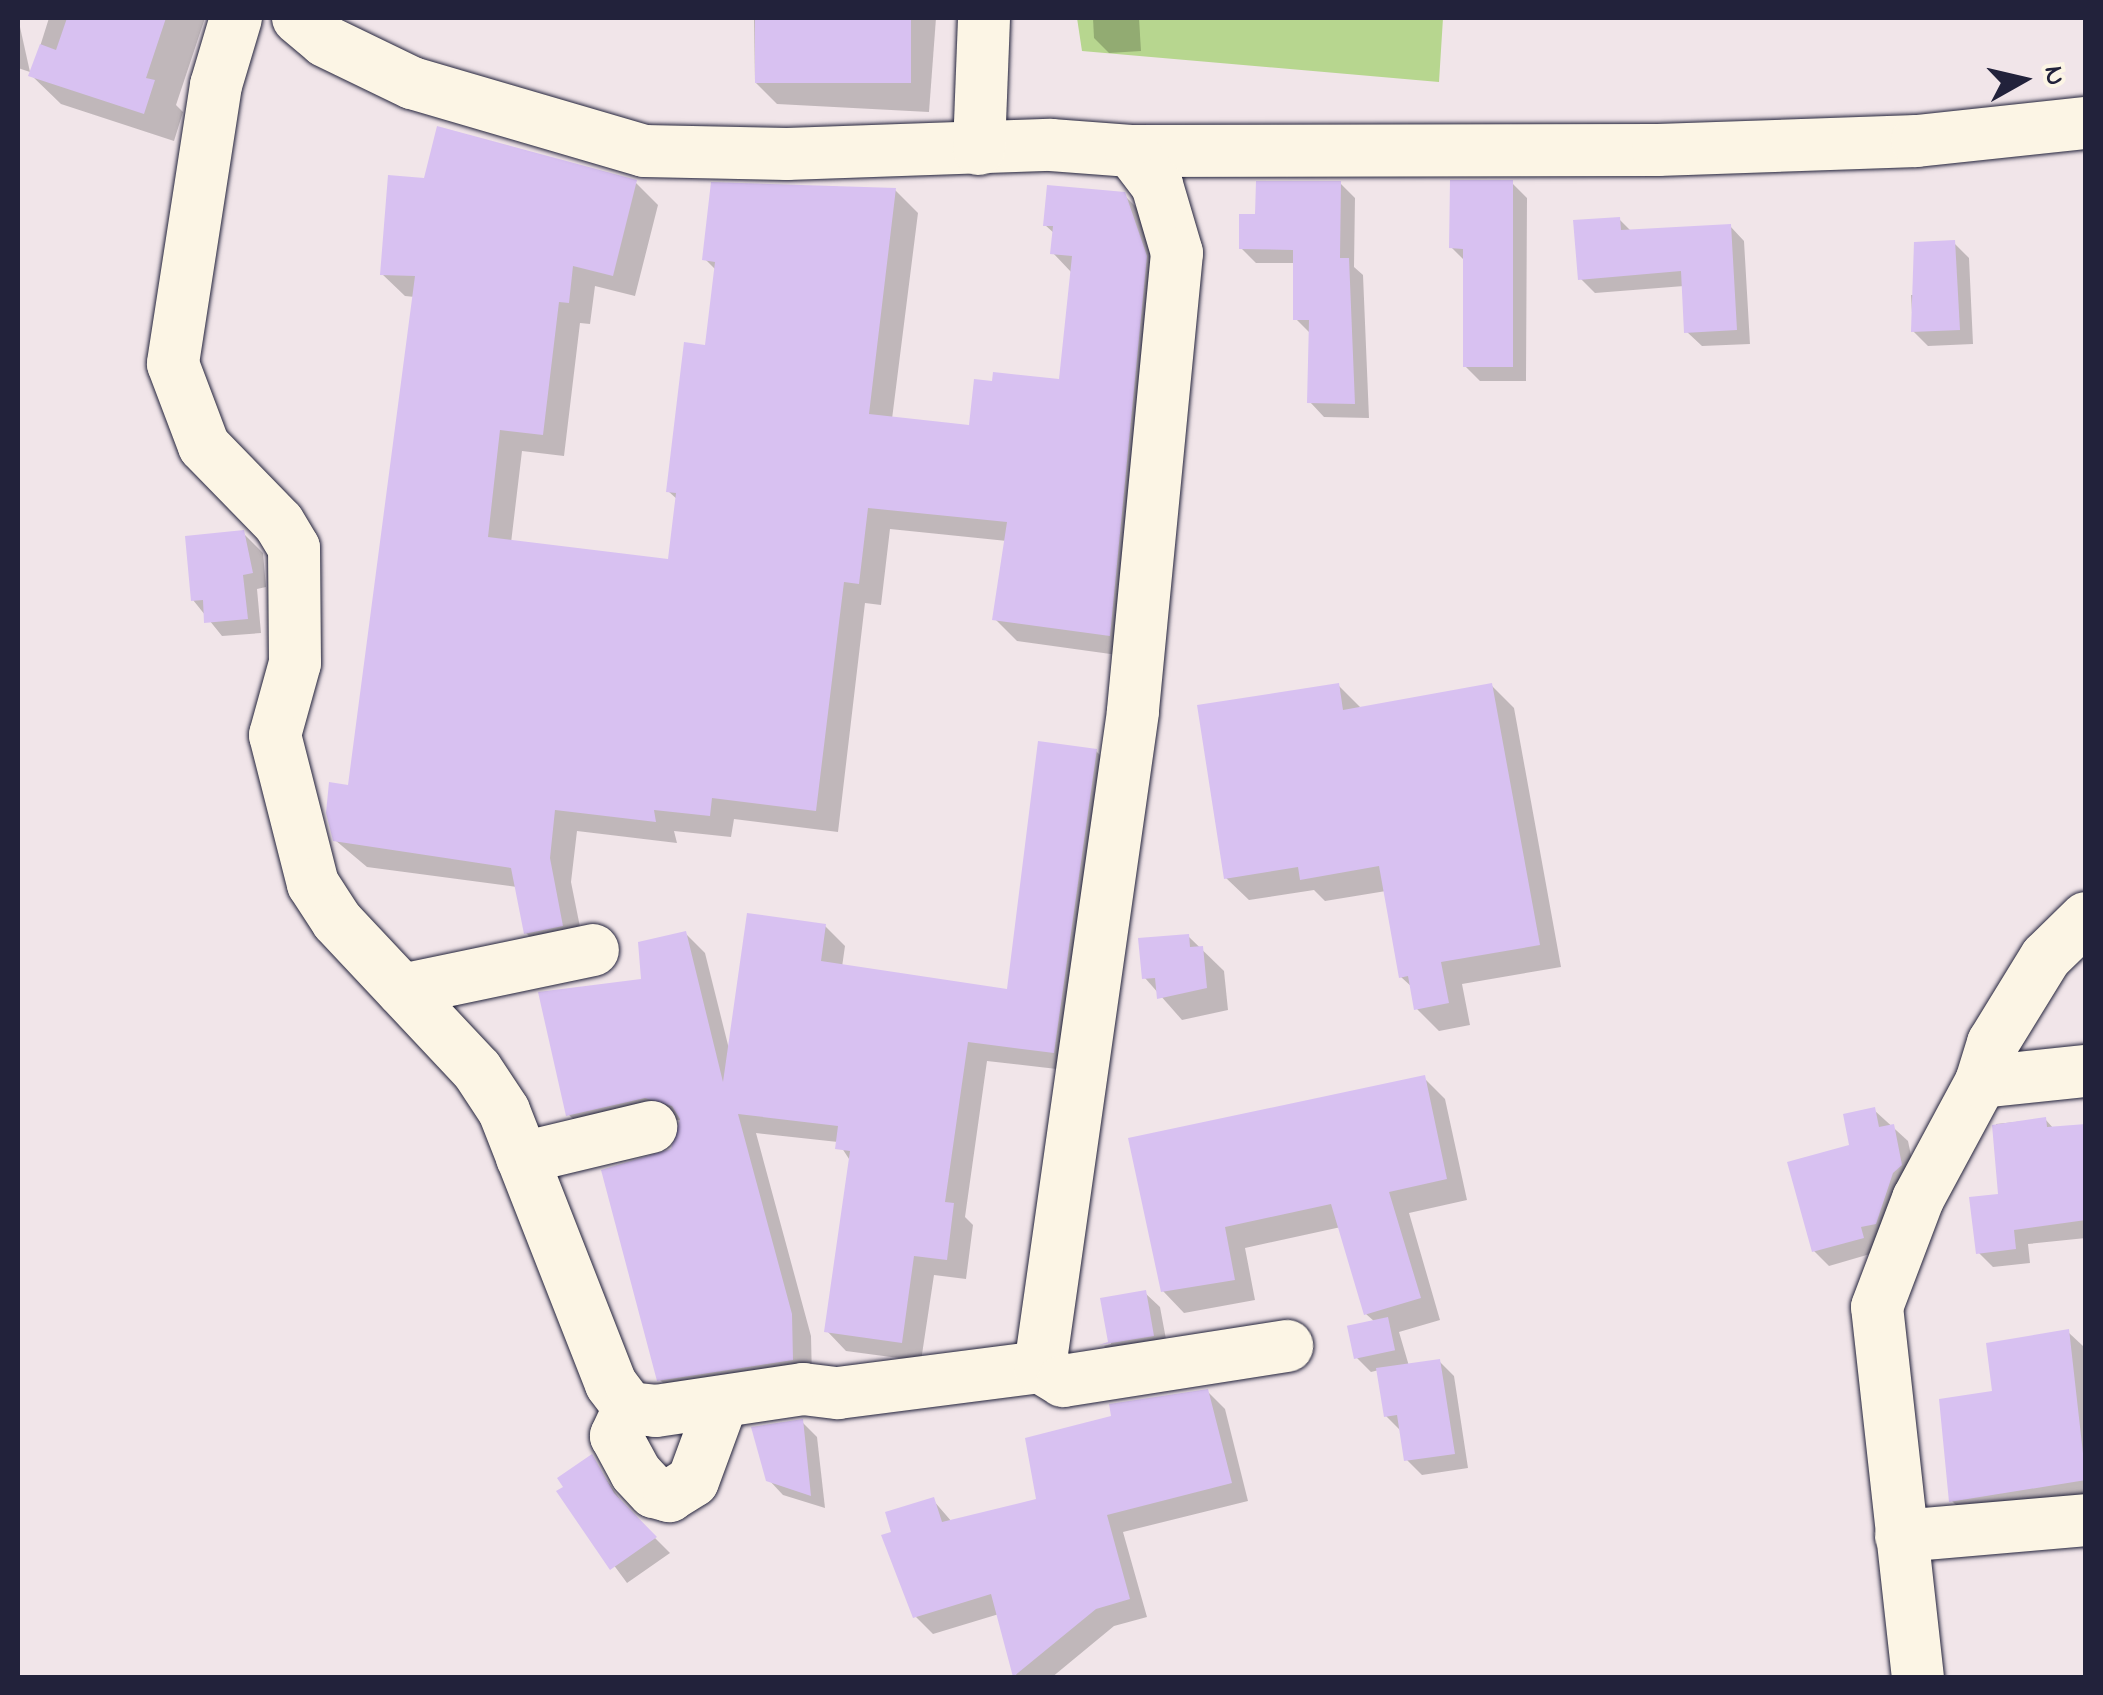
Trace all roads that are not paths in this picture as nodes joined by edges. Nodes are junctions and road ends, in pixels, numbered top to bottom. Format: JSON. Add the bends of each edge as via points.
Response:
{"nodes":[{"id":1,"x":236,"y":18,"type":"edge"},
{"id":2,"x":298,"y":18,"type":"edge"},
{"id":3,"x":984,"y":18,"type":"edge"},
{"id":4,"x":2086,"y":124,"type":"edge"},
{"id":5,"x":978,"y":149,"type":"junction"},
{"id":6,"x":1131,"y":151,"type":"junction"},
{"id":7,"x":2086,"y":918,"type":"edge"},
{"id":8,"x":593,"y":950,"type":"dead end"},
{"id":9,"x":402,"y":990,"type":"junction"},
{"id":10,"x":2086,"y":1071,"type":"edge"},
{"id":11,"x":1980,"y":1082,"type":"junction"},
{"id":12,"x":651,"y":1127,"type":"dead end"},
{"id":13,"x":522,"y":1158,"type":"junction"},
{"id":14,"x":1287,"y":1346,"type":"dead end"},
{"id":15,"x":1040,"y":1367,"type":"junction"},
{"id":16,"x":722,"y":1402,"type":"junction"},
{"id":17,"x":629,"y":1408,"type":"junction"},
{"id":18,"x":2086,"y":1520,"type":"edge"},
{"id":19,"x":1901,"y":1536,"type":"junction"},
{"id":20,"x":1918,"y":1678,"type":"edge"}],
"edges":[{"from":1,"to":9,"type":"street","via":[[216,85],[173,364],[204,446],[279,523],[294,548],[295,662],[275,735],[297,831],[313,884],[337,921]]},
{"from":2,"to":5,"type":"street","via":[[325,40],[412,83],[644,151]]},
{"from":3,"to":5,"type":"street"},
{"from":4,"to":6,"type":"street","via":[[1917,141],[1676,150]]},
{"from":5,"to":6,"type":"street"},
{"from":6,"to":15,"type":"street","via":[[1157,185],[1177,253],[1133,712]]},
{"from":7,"to":11,"type":"street","via":[[2024,988]]},
{"from":8,"to":9,"type":"street"},
{"from":9,"to":13,"type":"street","via":[[476,1070]]},
{"from":10,"to":11,"type":"street"},
{"from":11,"to":19,"type":"street","via":[[1918,1199],[1877,1307]]},
{"from":12,"to":13,"type":"street"},
{"from":13,"to":17,"type":"street","via":[[611,1384]]},
{"from":14,"to":15,"type":"street","via":[[1064,1381]]},
{"from":15,"to":16,"type":"street"},
{"from":16,"to":17,"type":"street"},
{"from":16,"to":17,"type":"street","via":[[693,1481],[669,1496],[636,1474],[616,1436]]},
{"from":18,"to":19,"type":"street"},
{"from":19,"to":20,"type":"street"}]}
